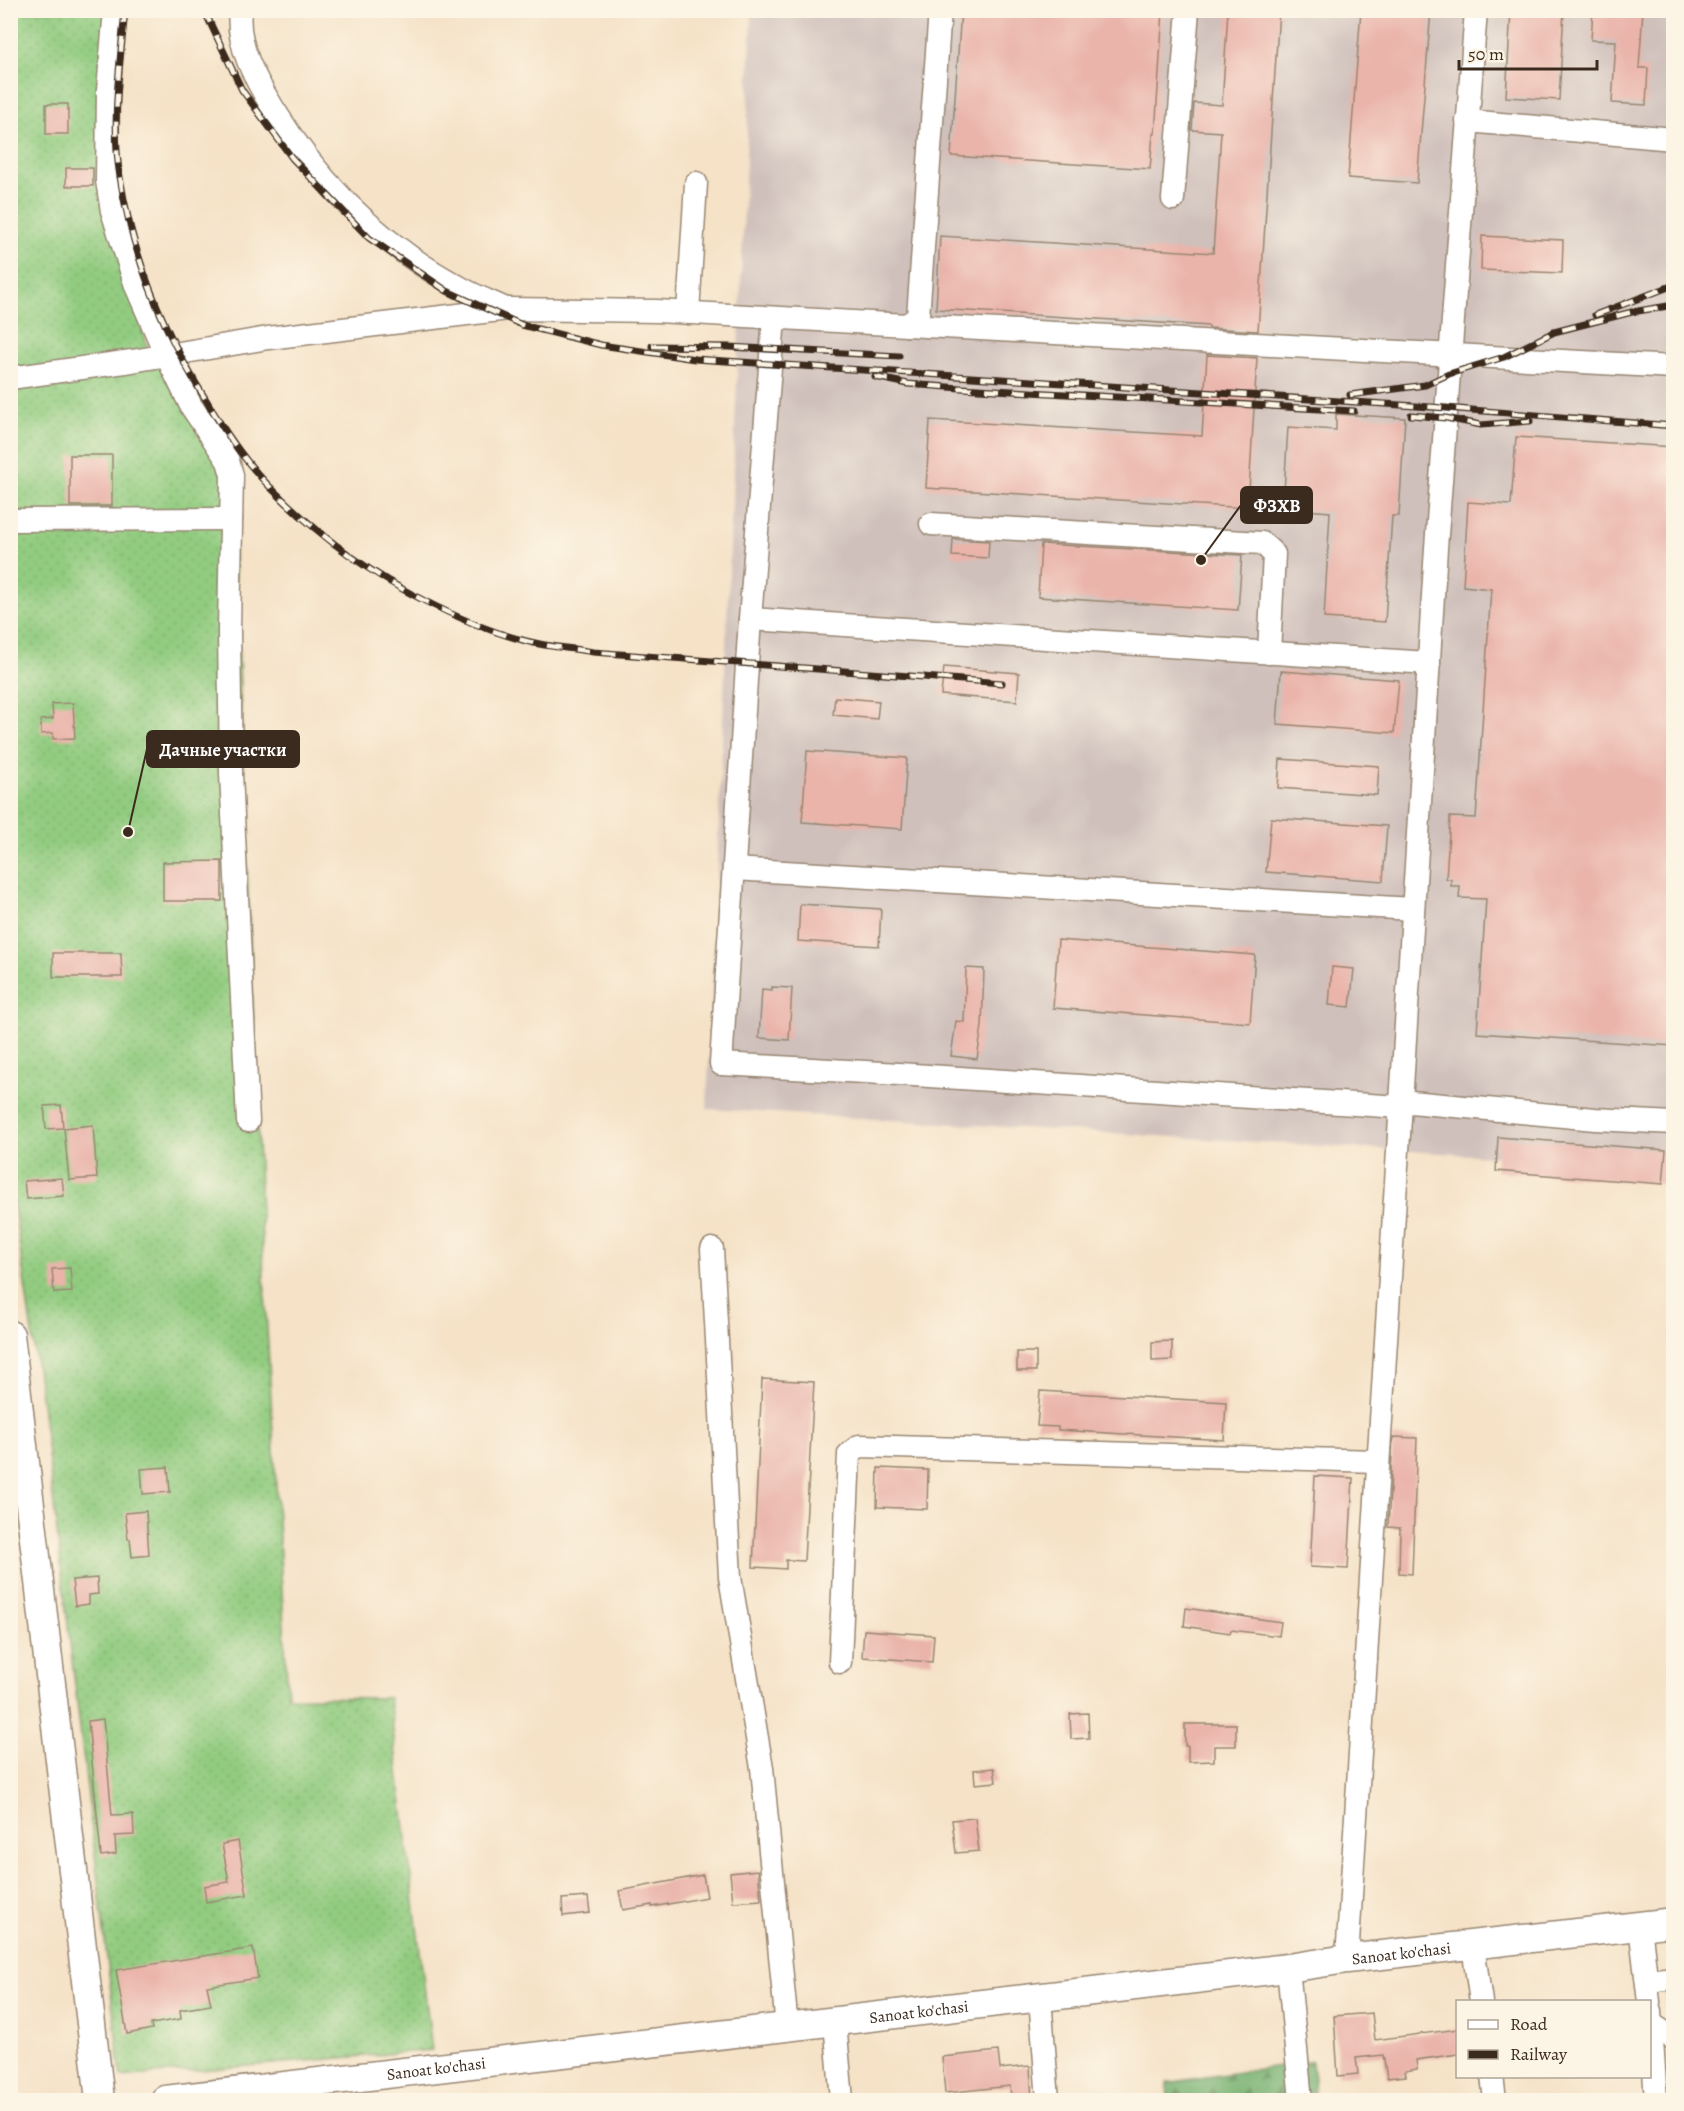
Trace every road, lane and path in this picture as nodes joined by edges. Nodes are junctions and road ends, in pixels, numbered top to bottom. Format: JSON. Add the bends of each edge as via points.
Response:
{"nodes":[{"id":1,"x":115,"y":10,"type":"edge"},
{"id":2,"x":240,"y":10,"type":"edge"},
{"id":3,"x":940,"y":10,"type":"edge"},
{"id":4,"x":1188,"y":10,"type":"edge"},
{"id":5,"x":1476,"y":10,"type":"edge"},
{"id":6,"x":1467,"y":121,"type":"junction"},
{"id":7,"x":1674,"y":139,"type":"edge"},
{"id":8,"x":696,"y":183,"type":"dead end"},
{"id":9,"x":1173,"y":199,"type":"dead end"},
{"id":10,"x":508,"y":309,"type":"junction"},
{"id":11,"x":688,"y":313,"type":"junction"},
{"id":12,"x":774,"y":318,"type":"junction"},
{"id":13,"x":907,"y":325,"type":"junction"},
{"id":14,"x":166,"y":355,"type":"junction"},
{"id":15,"x":1450,"y":356,"type":"junction"},
{"id":16,"x":1674,"y":368,"type":"edge"},
{"id":17,"x":10,"y":378,"type":"edge"},
{"id":18,"x":231,"y":519,"type":"junction"},
{"id":19,"x":10,"y":520,"type":"edge"},
{"id":20,"x":931,"y":524,"type":"dead end"},
{"id":21,"x":750,"y":619,"type":"junction"},
{"id":22,"x":1269,"y":653,"type":"junction"},
{"id":23,"x":1429,"y":663,"type":"junction"},
{"id":24,"x":734,"y":869,"type":"junction"},
{"id":25,"x":1413,"y":909,"type":"junction"},
{"id":26,"x":1400,"y":1104,"type":"junction"},
{"id":27,"x":248,"y":1121,"type":"dead end"},
{"id":28,"x":1674,"y":1123,"type":"edge"},
{"id":29,"x":712,"y":1249,"type":"dead end"},
{"id":30,"x":10,"y":1335,"type":"edge"},
{"id":31,"x":16,"y":1428,"type":"edge"},
{"id":32,"x":1377,"y":1461,"type":"junction"},
{"id":33,"x":840,"y":1662,"type":"dead end"},
{"id":34,"x":1674,"y":1922,"type":"edge"},
{"id":35,"x":1640,"y":1926,"type":"junction"},
{"id":36,"x":1473,"y":1946,"type":"junction"},
{"id":37,"x":1347,"y":1959,"type":"junction"},
{"id":38,"x":1288,"y":1968,"type":"junction"},
{"id":39,"x":1674,"y":1978,"type":"edge"},
{"id":40,"x":1040,"y":1998,"type":"junction"},
{"id":41,"x":1481,"y":2000,"type":"edge"},
{"id":42,"x":1649,"y":2000,"type":"edge"},
{"id":43,"x":1651,"y":2002,"type":"edge"},
{"id":44,"x":1651,"y":2007,"type":"edge"},
{"id":45,"x":835,"y":2023,"type":"junction"},
{"id":46,"x":787,"y":2028,"type":"junction"},
{"id":47,"x":1651,"y":2031,"type":"edge"},
{"id":48,"x":1674,"y":2039,"type":"edge"},
{"id":49,"x":1492,"y":2078,"type":"edge"},
{"id":50,"x":100,"y":2100,"type":"edge"},
{"id":51,"x":165,"y":2100,"type":"edge"},
{"id":52,"x":842,"y":2100,"type":"edge"},
{"id":53,"x":1048,"y":2100,"type":"edge"},
{"id":54,"x":1301,"y":2100,"type":"edge"},
{"id":55,"x":1495,"y":2100,"type":"edge"},
{"id":56,"x":1656,"y":2100,"type":"edge"}],
"edges":[{"from":1,"to":14,"type":"street","via":[[108,90],[107,181],[112,211],[136,286]]},
{"from":2,"to":10,"type":"street","via":[[243,48],[261,88],[290,136],[328,186],[400,251],[461,289]]},
{"from":3,"to":13,"type":"street","via":[[918,317]]},
{"from":4,"to":9,"type":"street"},
{"from":5,"to":6,"type":"street"},
{"from":6,"to":7,"type":"street"},
{"from":6,"to":15,"type":"street"},
{"from":8,"to":11,"type":"street"},
{"from":10,"to":11,"type":"street"},
{"from":10,"to":14,"type":"street","via":[[268,338]]},
{"from":11,"to":12,"type":"street"},
{"from":12,"to":13,"type":"street"},
{"from":12,"to":21,"type":"street"},
{"from":13,"to":15,"type":"street"},
{"from":14,"to":17,"type":"street"},
{"from":14,"to":18,"type":"street","via":[[191,406],[228,461],[232,475]]},
{"from":15,"to":16,"type":"street"},
{"from":15,"to":23,"type":"street"},
{"from":18,"to":19,"type":"street"},
{"from":18,"to":27,"type":"street","via":[[231,774]]},
{"from":20,"to":22,"type":"street","via":[[1262,543],[1274,554]]},
{"from":21,"to":22,"type":"street"},
{"from":21,"to":24,"type":"street"},
{"from":22,"to":23,"type":"street"},
{"from":23,"to":25,"type":"street"},
{"from":24,"to":25,"type":"street"},
{"from":24,"to":26,"type":"street","via":[[721,1064]]},
{"from":25,"to":26,"type":"street"},
{"from":26,"to":28,"type":"street"},
{"from":26,"to":32,"type":"street"},
{"from":29,"to":46,"type":"street","via":[[730,1577],[762,1768]]},
{"from":30,"to":31,"type":"main road"},
{"from":31,"to":50,"type":"main road"},
{"from":32,"to":33,"type":"street","via":[[859,1446],[849,1454]]},
{"from":32,"to":37,"type":"street"},
{"from":34,"to":35,"type":"main road","name":"Sanoat ko'chasi"},
{"from":35,"to":36,"type":"main road","name":"Sanoat ko'chasi"},
{"from":35,"to":42,"type":"street"},
{"from":36,"to":37,"type":"main road","name":"Sanoat ko'chasi"},
{"from":36,"to":41,"type":"street"},
{"from":37,"to":38,"type":"main road","name":"Sanoat ko'chasi"},
{"from":38,"to":40,"type":"main road","name":"Sanoat ko'chasi"},
{"from":38,"to":54,"type":"street"},
{"from":39,"to":43,"type":"street"},
{"from":40,"to":45,"type":"main road","name":"Sanoat ko'chasi"},
{"from":40,"to":53,"type":"street"},
{"from":44,"to":48,"type":"street"},
{"from":45,"to":46,"type":"main road","name":"Sanoat ko'chasi"},
{"from":45,"to":52,"type":"street"},
{"from":46,"to":51,"type":"main road","name":"Sanoat ko'chasi"},
{"from":47,"to":56,"type":"street"},
{"from":49,"to":55,"type":"street"}]}
